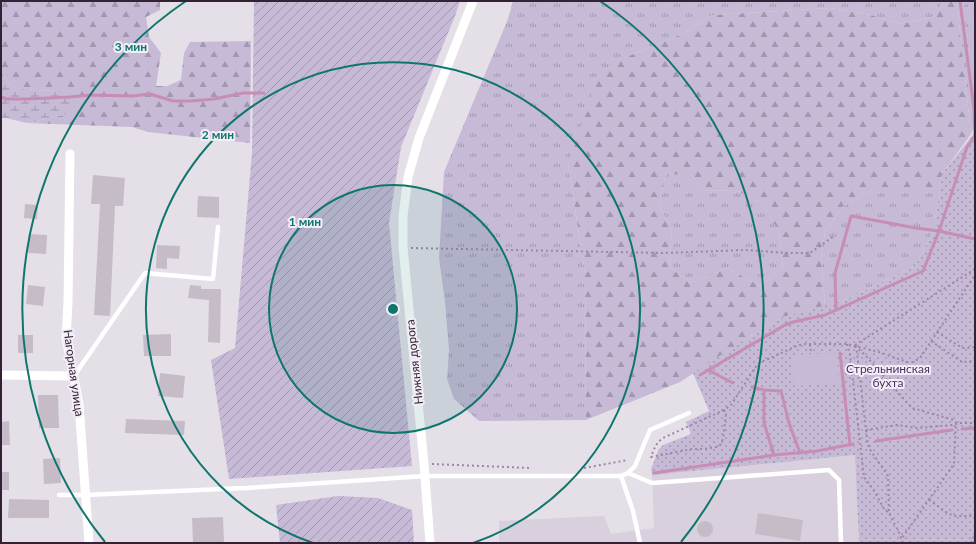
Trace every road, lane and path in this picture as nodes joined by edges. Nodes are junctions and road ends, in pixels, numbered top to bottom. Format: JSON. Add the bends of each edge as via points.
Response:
{"nodes":[{"id":1,"x":473,"y":1,"type":"edge"},
{"id":2,"x":70,"y":154,"type":"dead end"},
{"id":3,"x":218,"y":227,"type":"dead end"},
{"id":4,"x":834,"y":236,"type":"dead end"},
{"id":5,"x":408,"y":248,"type":"dead end"},
{"id":6,"x":975,"y":270,"type":"edge"},
{"id":7,"x":975,"y":275,"type":"edge"},
{"id":8,"x":937,"y":332,"type":"junction"},
{"id":9,"x":931,"y":341,"type":"junction"},
{"id":10,"x":810,"y":344,"type":"junction"},
{"id":11,"x":847,"y":344,"type":"junction"},
{"id":12,"x":855,"y":345,"type":"junction"},
{"id":13,"x":975,"y":347,"type":"edge"},
{"id":14,"x":811,"y":353,"type":"dead end"},
{"id":15,"x":975,"y":361,"type":"edge"},
{"id":16,"x":1,"y":375,"type":"edge"},
{"id":17,"x":74,"y":376,"type":"junction"},
{"id":18,"x":724,"y":410,"type":"junction"},
{"id":19,"x":689,"y":413,"type":"dead end"},
{"id":20,"x":691,"y":418,"type":"dead end"},
{"id":21,"x":975,"y":423,"type":"edge"},
{"id":22,"x":694,"y":424,"type":"junction"},
{"id":23,"x":956,"y":424,"type":"junction"},
{"id":24,"x":866,"y":430,"type":"junction"},
{"id":25,"x":628,"y":460,"type":"dead end"},
{"id":26,"x":429,"y":464,"type":"dead end"},
{"id":27,"x":536,"y":468,"type":"dead end"},
{"id":28,"x":582,"y":468,"type":"dead end"},
{"id":29,"x":628,"y":473,"type":"junction"},
{"id":30,"x":425,"y":476,"type":"junction"},
{"id":31,"x":621,"y":476,"type":"junction"},
{"id":32,"x":59,"y":495,"type":"dead end"},
{"id":33,"x":85,"y":495,"type":"junction"},
{"id":34,"x":929,"y":500,"type":"junction"},
{"id":35,"x":889,"y":513,"type":"junction"},
{"id":36,"x":975,"y":516,"type":"edge"},
{"id":37,"x":975,"y":534,"type":"edge"},
{"id":38,"x":902,"y":538,"type":"junction"},
{"id":39,"x":89,"y":543,"type":"edge"},
{"id":40,"x":430,"y":543,"type":"edge"},
{"id":41,"x":640,"y":543,"type":"edge"},
{"id":42,"x":841,"y":543,"type":"edge"},
{"id":43,"x":903,"y":543,"type":"edge"},
{"id":44,"x":971,"y":543,"type":"edge"}],
"edges":[{"from":1,"to":30,"type":"street","name":"Нижняя дорога","via":[[419,138],[408,177],[403,216],[403,247]]},
{"from":2,"to":17,"type":"street","name":"Нагорная улица","via":[[66,338]]},
{"from":3,"to":17,"type":"lane","via":[[213,279],[145,273]]},
{"from":4,"to":5,"type":"path","via":[[810,253],[746,250],[664,252]]},
{"from":6,"to":12,"type":"path"},
{"from":7,"to":8,"type":"path"},
{"from":8,"to":9,"type":"path"},
{"from":8,"to":13,"type":"path","via":[[963,348]]},
{"from":9,"to":12,"type":"path","via":[[920,358],[913,362]]},
{"from":9,"to":15,"type":"path","via":[[962,362]]},
{"from":10,"to":11,"type":"path"},
{"from":10,"to":14,"type":"path"},
{"from":10,"to":18,"type":"path","via":[[759,363],[731,405]]},
{"from":11,"to":12,"type":"path"},
{"from":11,"to":35,"type":"path","via":[[864,476]]},
{"from":12,"to":23,"type":"path","via":[[912,408],[954,420]]},
{"from":12,"to":24,"type":"path"},
{"from":16,"to":17,"type":"street"},
{"from":17,"to":33,"type":"street","name":"Нагорная улица","via":[[79,404]]},
{"from":18,"to":22,"type":"path"},
{"from":18,"to":22,"type":"path","via":[[726,414],[723,439],[717,447],[651,457],[654,448],[663,438]]},
{"from":19,"to":29,"type":"lane","via":[[650,430],[635,466]]},
{"from":20,"to":22,"type":"path"},
{"from":21,"to":23,"type":"path"},
{"from":23,"to":24,"type":"path","via":[[918,428],[897,425]]},
{"from":23,"to":34,"type":"path","via":[[954,464]]},
{"from":24,"to":35,"type":"path","via":[[869,448],[888,476]]},
{"from":25,"to":28,"type":"path"},
{"from":26,"to":27,"type":"path"},
{"from":29,"to":31,"type":"lane"},
{"from":29,"to":42,"type":"lane","via":[[652,483],[829,470],[839,480]]},
{"from":30,"to":31,"type":"lane"},
{"from":30,"to":33,"type":"lane"},
{"from":30,"to":40,"type":"street","name":"Нижняя дорога"},
{"from":31,"to":41,"type":"lane","via":[[634,511]]},
{"from":32,"to":33,"type":"lane"},
{"from":33,"to":39,"type":"street","name":"Нагорная улица"},
{"from":34,"to":36,"type":"path","via":[[949,514]]},
{"from":34,"to":38,"type":"path"},
{"from":35,"to":38,"type":"path"},
{"from":37,"to":44,"type":"path"},
{"from":38,"to":43,"type":"path"}]}
